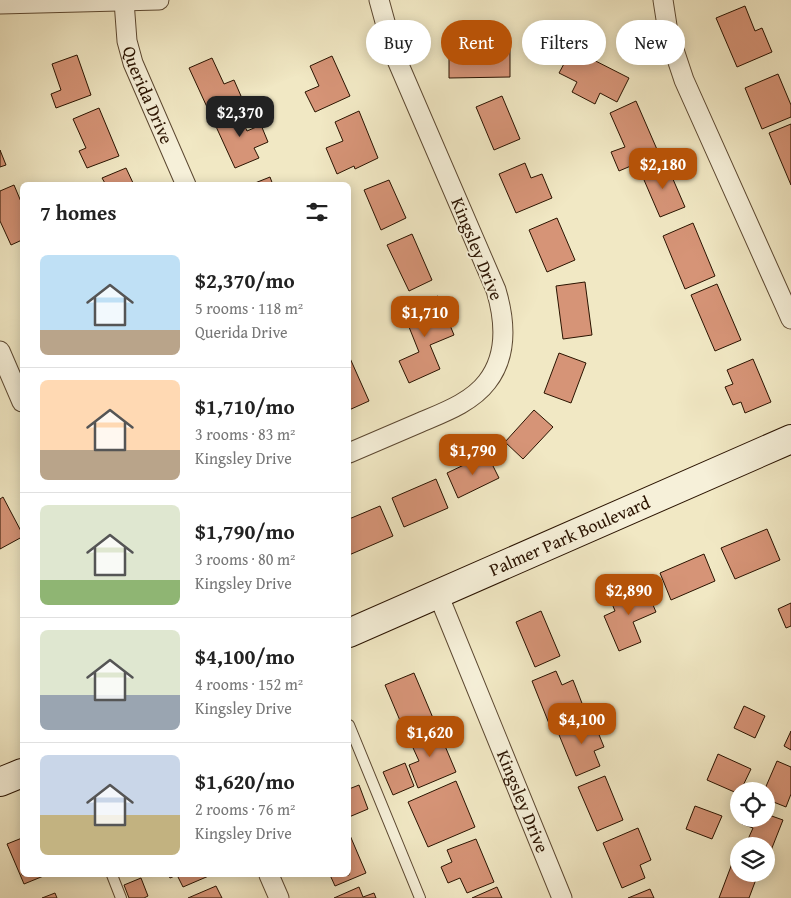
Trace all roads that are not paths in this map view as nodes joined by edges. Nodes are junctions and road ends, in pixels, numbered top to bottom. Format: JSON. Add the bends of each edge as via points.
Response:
{"nodes":[{"id":1,"x":159,"y":0,"type":"edge"},
{"id":2,"x":379,"y":0,"type":"edge"},
{"id":3,"x":663,"y":0,"type":"edge"},
{"id":4,"x":124,"y":1,"type":"edge"},
{"id":5,"x":0,"y":4,"type":"edge"},
{"id":6,"x":185,"y":182,"type":"edge"},
{"id":7,"x":791,"y":319,"type":"edge"},
{"id":8,"x":0,"y":351,"type":"edge"},
{"id":9,"x":20,"y":397,"type":"edge"},
{"id":10,"x":791,"y":439,"type":"edge"},
{"id":11,"x":351,"y":453,"type":"edge"},
{"id":12,"x":438,"y":594,"type":"junction"},
{"id":13,"x":351,"y":632,"type":"edge"},
{"id":14,"x":351,"y":730,"type":"edge"},
{"id":15,"x":20,"y":774,"type":"edge"},
{"id":16,"x":0,"y":782,"type":"edge"},
{"id":17,"x":113,"y":877,"type":"edge"},
{"id":18,"x":270,"y":877,"type":"edge"},
{"id":19,"x":122,"y":898,"type":"edge"},
{"id":20,"x":279,"y":898,"type":"edge"},
{"id":21,"x":420,"y":898,"type":"edge"},
{"id":22,"x":562,"y":898,"type":"edge"}],
"edges":[{"from":1,"to":4,"type":"street"},
{"from":2,"to":11,"type":"street","name":"Kingsley Drive","via":[[393,51],[496,290],[501,308],[503,343],[487,382],[472,396],[452,409]]},
{"from":3,"to":7,"type":"street","via":[[670,39],[684,80]]},
{"from":4,"to":5,"type":"street"},
{"from":4,"to":6,"type":"street","name":"Querida Drive","via":[[127,41],[133,64]]},
{"from":8,"to":9,"type":"street"},
{"from":10,"to":12,"type":"main road","name":"Palmer Park Boulevard"},
{"from":12,"to":13,"type":"main road","name":"Palmer Park Boulevard"},
{"from":12,"to":22,"type":"street","name":"Kingsley Drive"},
{"from":14,"to":21,"type":"lane"},
{"from":15,"to":16,"type":"main road"},
{"from":17,"to":19,"type":"lane"},
{"from":18,"to":20,"type":"street"}]}
